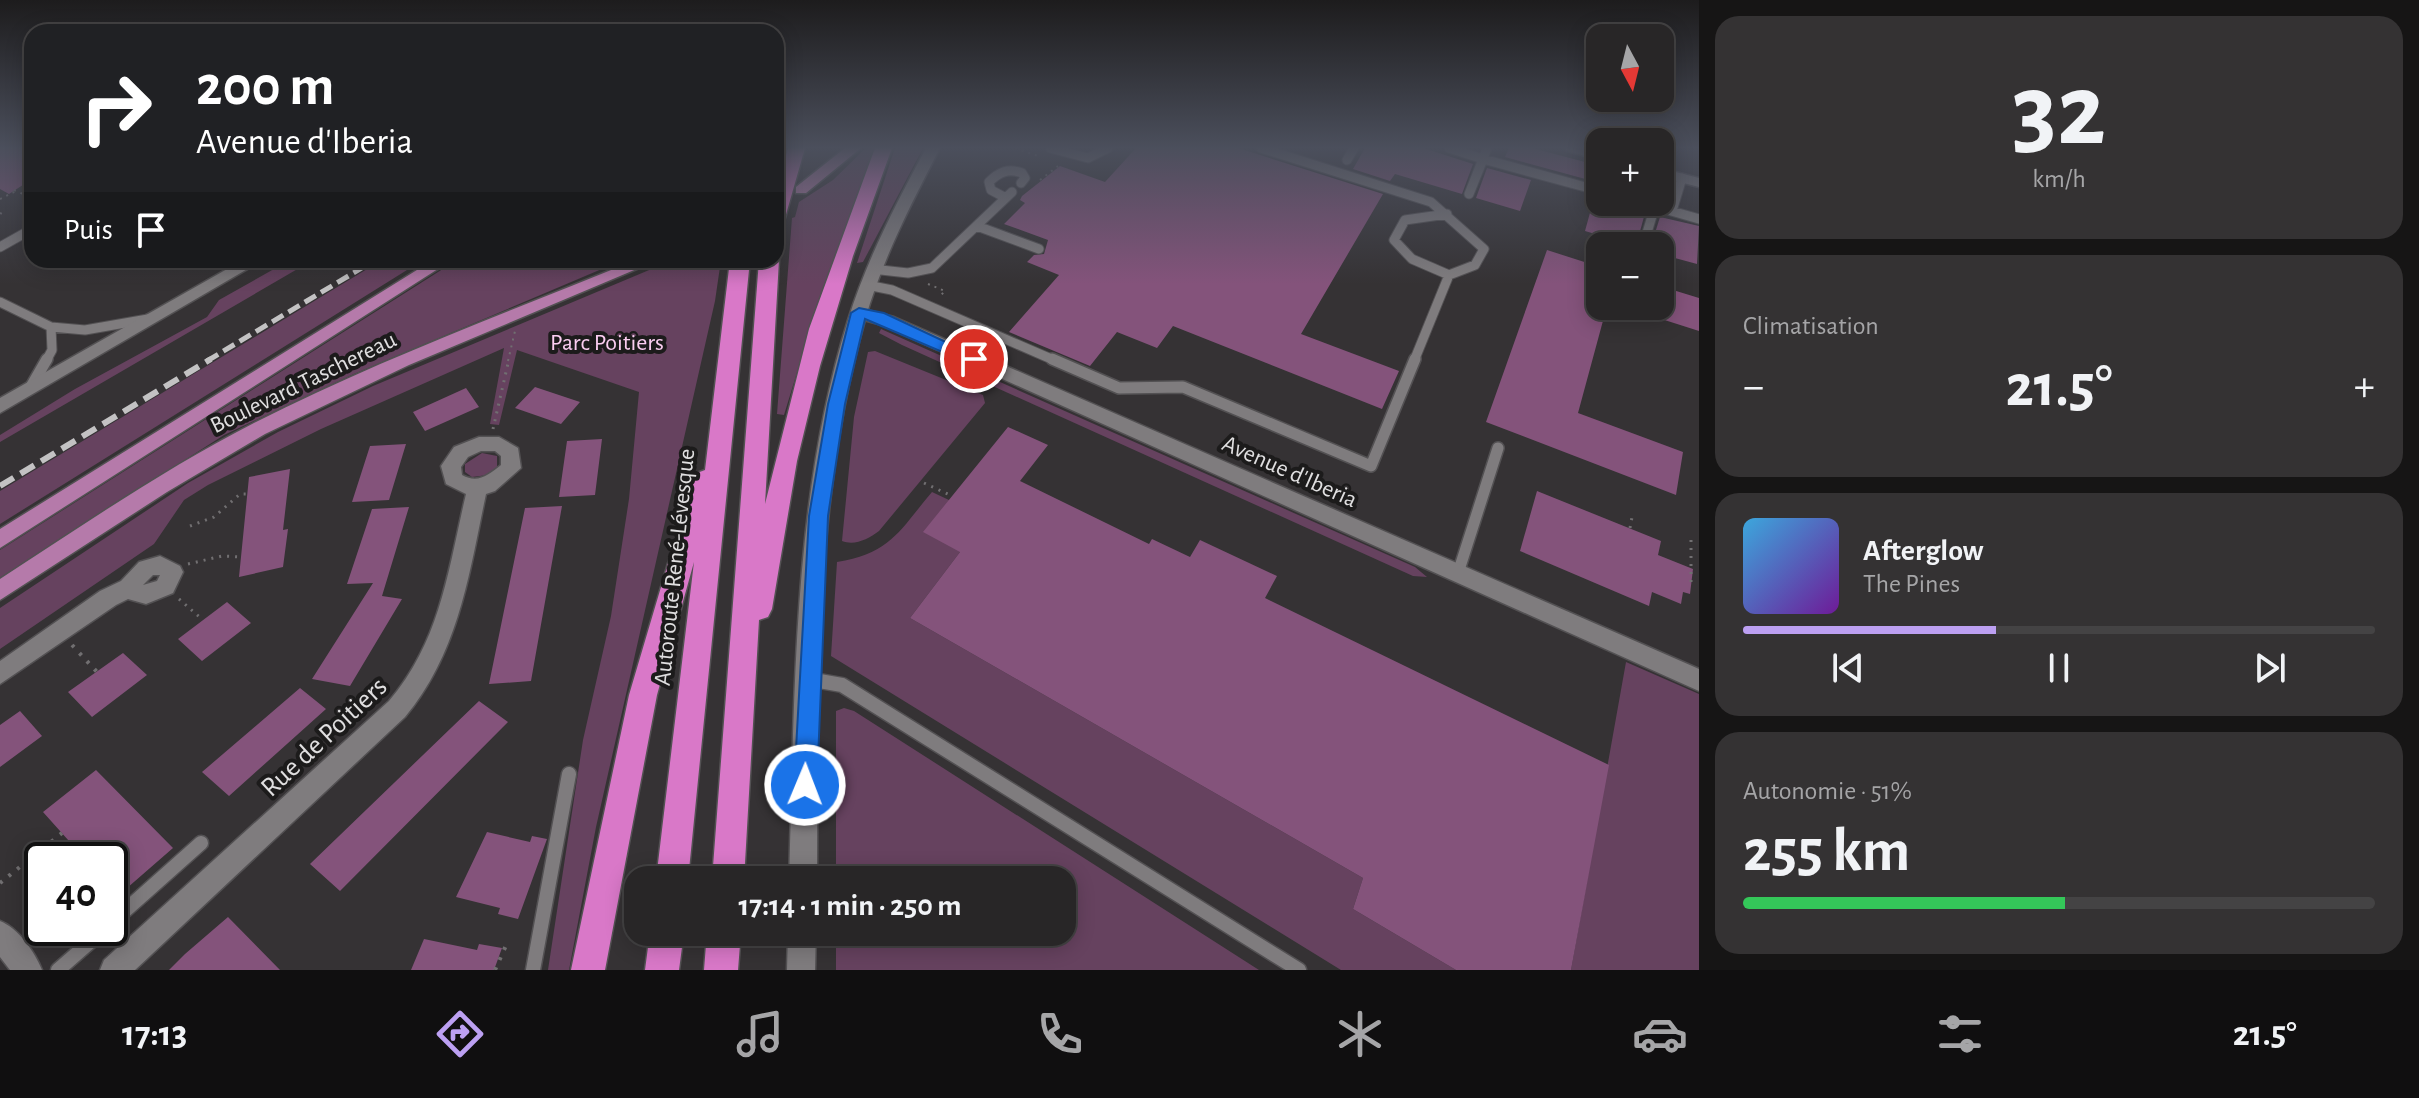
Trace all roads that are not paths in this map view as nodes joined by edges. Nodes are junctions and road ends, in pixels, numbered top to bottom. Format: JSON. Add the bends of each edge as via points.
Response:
{"nodes":[{"id":1,"x":868,"y":193,"type":"edge"},
{"id":2,"x":907,"y":193,"type":"edge"},
{"id":3,"x":996,"y":193,"type":"edge"},
{"id":4,"x":1406,"y":193,"type":"edge"},
{"id":5,"x":1674,"y":212,"type":"edge"},
{"id":6,"x":1447,"y":214,"type":"junction"},
{"id":7,"x":1699,"y":219,"type":"edge"},
{"id":8,"x":977,"y":226,"type":"junction"},
{"id":9,"x":24,"y":234,"type":"edge"},
{"id":10,"x":0,"y":247,"type":"edge"},
{"id":11,"x":1039,"y":249,"type":"dead end"},
{"id":12,"x":241,"y":268,"type":"edge"},
{"id":13,"x":431,"y":268,"type":"edge"},
{"id":14,"x":631,"y":268,"type":"edge"},
{"id":15,"x":739,"y":268,"type":"edge"},
{"id":16,"x":768,"y":268,"type":"edge"},
{"id":17,"x":1449,"y":275,"type":"junction"},
{"id":18,"x":870,"y":277,"type":"junction"},
{"id":19,"x":0,"y":302,"type":"edge"},
{"id":20,"x":859,"y":313,"type":"junction"},
{"id":21,"x":153,"y":318,"type":"junction"},
{"id":22,"x":51,"y":327,"type":"junction"},
{"id":23,"x":30,"y":389,"type":"junction"},
{"id":24,"x":0,"y":406,"type":"edge"},
{"id":25,"x":721,"y":423,"type":"junction"},
{"id":26,"x":1498,"y":448,"type":"dead end"},
{"id":27,"x":477,"y":488,"type":"dead end"},
{"id":28,"x":0,"y":540,"type":"edge"},
{"id":29,"x":1458,"y":573,"type":"junction"},
{"id":30,"x":167,"y":577,"type":"road end"},
{"id":31,"x":0,"y":591,"type":"edge"},
{"id":32,"x":0,"y":674,"type":"edge"},
{"id":33,"x":808,"y":679,"type":"junction"},
{"id":34,"x":1699,"y":680,"type":"edge"},
{"id":35,"x":740,"y":714,"type":"junction"},
{"id":36,"x":569,"y":774,"type":"dead end"},
{"id":37,"x":201,"y":843,"type":"dead end"},
{"id":38,"x":674,"y":866,"type":"edge"},
{"id":39,"x":729,"y":866,"type":"edge"},
{"id":40,"x":803,"y":866,"type":"edge"},
{"id":41,"x":128,"y":908,"type":"edge"},
{"id":42,"x":0,"y":935,"type":"edge"},
{"id":43,"x":85,"y":946,"type":"edge"},
{"id":44,"x":665,"y":946,"type":"edge"},
{"id":45,"x":723,"y":946,"type":"edge"},
{"id":46,"x":802,"y":946,"type":"edge"},
{"id":47,"x":28,"y":970,"type":"edge"},
{"id":48,"x":58,"y":970,"type":"edge"},
{"id":49,"x":114,"y":970,"type":"edge"},
{"id":50,"x":533,"y":970,"type":"edge"},
{"id":51,"x":588,"y":970,"type":"edge"},
{"id":52,"x":662,"y":970,"type":"edge"},
{"id":53,"x":721,"y":970,"type":"edge"},
{"id":54,"x":801,"y":970,"type":"edge"},
{"id":55,"x":1299,"y":970,"type":"edge"}],
"edges":[{"from":1,"to":35,"type":"highway","via":[[818,336],[793,428]]},
{"from":2,"to":18,"type":"street"},
{"from":3,"to":8,"type":"lane","via":[[1009,195]]},
{"from":4,"to":6,"type":"lane"},
{"from":5,"to":7,"type":"lane"},
{"from":6,"to":17,"type":"lane","via":[[1484,249],[1475,265]]},
{"from":6,"to":17,"type":"lane","via":[[1405,220],[1394,240],[1412,259]]},
{"from":8,"to":11,"type":"lane"},
{"from":8,"to":18,"type":"lane","via":[[932,268]]},
{"from":9,"to":10,"type":"lane"},
{"from":12,"to":21,"type":"street"},
{"from":13,"to":28,"type":"main road","name":"Boulevard Taschereau"},
{"from":14,"to":31,"type":"main road","name":"Boulevard Taschereau","via":[[350,384],[262,427]]},
{"from":15,"to":25,"type":"highway","name":"Autoroute René-Lévesque"},
{"from":16,"to":35,"type":"highway"},
{"from":17,"to":18,"type":"lane","via":[[1371,466],[1183,387],[1119,388]]},
{"from":18,"to":20,"type":"street"},
{"from":19,"to":22,"type":"lane"},
{"from":20,"to":29,"type":"street","name":"Avenue d'Iberia","via":[[888,321]]},
{"from":20,"to":33,"type":"street","via":[[836,404],[818,516]]},
{"from":21,"to":22,"type":"lane","via":[[78,331]]},
{"from":21,"to":23,"type":"street"},
{"from":22,"to":23,"type":"lane","via":[[47,363]]},
{"from":23,"to":24,"type":"street"},
{"from":25,"to":38,"type":"highway","name":"Autoroute René-Lévesque"},
{"from":25,"to":51,"type":"highway","via":[[643,695]]},
{"from":26,"to":29,"type":"lane"},
{"from":27,"to":49,"type":"street","name":"Rue de Poitiers","via":[[440,644],[421,683]]},
{"from":29,"to":34,"type":"street","name":"Avenue d'Iberia"},
{"from":30,"to":32,"type":"street","via":[[160,565],[147,568],[131,587]]},
{"from":33,"to":40,"type":"street"},
{"from":33,"to":55,"type":"lane","via":[[842,685]]},
{"from":35,"to":39,"type":"highway"},
{"from":36,"to":50,"type":"lane"},
{"from":37,"to":41,"type":"lane"},
{"from":42,"to":47,"type":"street"},
{"from":43,"to":48,"type":"lane"},
{"from":44,"to":52,"type":"highway"},
{"from":45,"to":53,"type":"highway"},
{"from":46,"to":54,"type":"street"}]}
